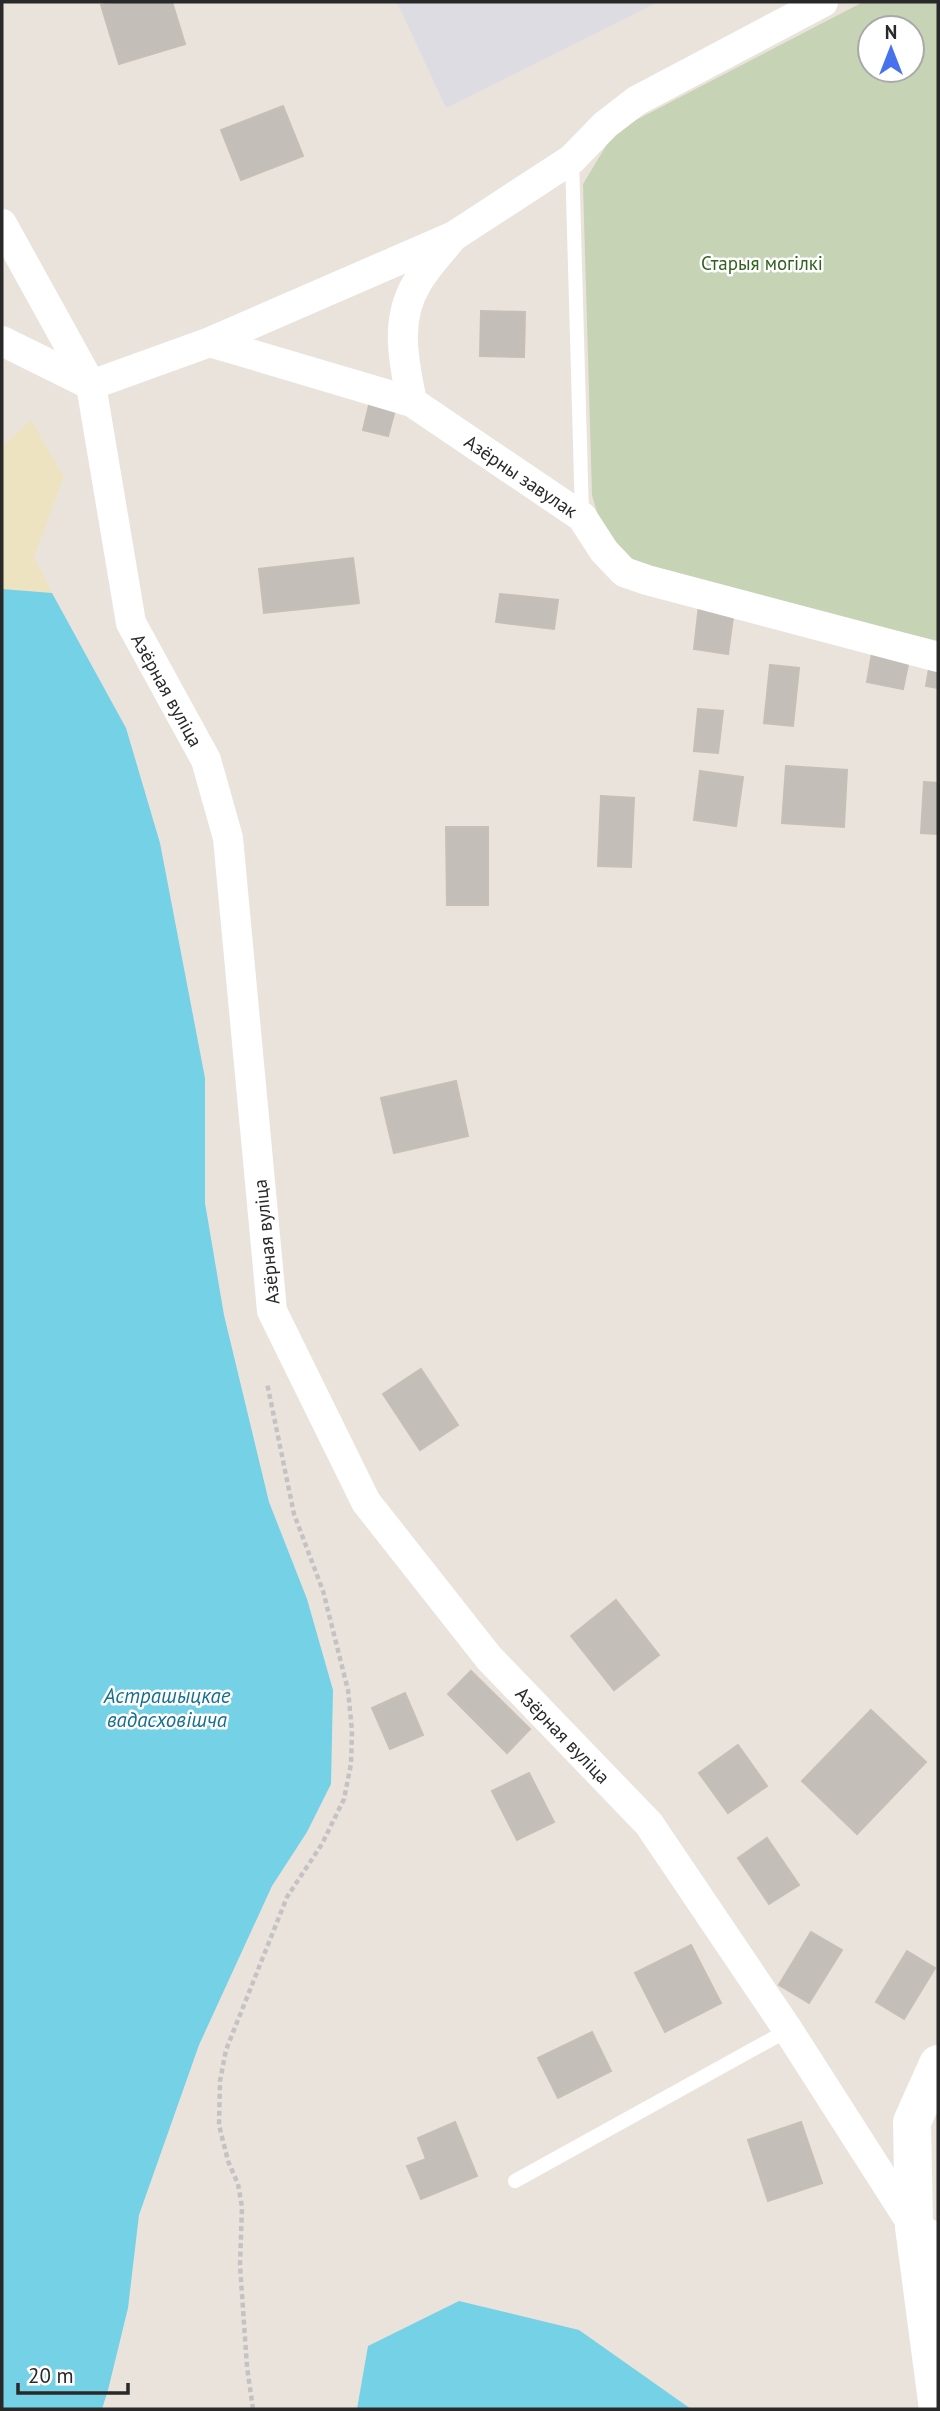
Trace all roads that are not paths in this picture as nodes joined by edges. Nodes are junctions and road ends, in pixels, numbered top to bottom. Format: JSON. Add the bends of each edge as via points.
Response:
{"nodes":[{"id":1,"x":823,"y":2,"type":"edge"},
{"id":2,"x":572,"y":159,"type":"junction"},
{"id":3,"x":2,"y":224,"type":"edge"},
{"id":4,"x":454,"y":236,"type":"junction"},
{"id":5,"x":2,"y":341,"type":"edge"},
{"id":6,"x":210,"y":342,"type":"junction"},
{"id":7,"x":91,"y":384,"type":"junction"},
{"id":8,"x":412,"y":402,"type":"junction"},
{"id":9,"x":582,"y":517,"type":"junction"},
{"id":10,"x":938,"y":657,"type":"edge"},
{"id":11,"x":788,"y":2030,"type":"junction"},
{"id":12,"x":938,"y":2064,"type":"edge"},
{"id":13,"x":515,"y":2181,"type":"dead end"},
{"id":14,"x":926,"y":2233,"type":"edge"},
{"id":15,"x":938,"y":2409,"type":"edge"}],
"edges":[{"from":1,"to":2,"type":"street","via":[[636,101]]},
{"from":2,"to":4,"type":"street"},
{"from":2,"to":9,"type":"lane"},
{"from":3,"to":7,"type":"street","name":"Азёрная вуліца"},
{"from":4,"to":6,"type":"street"},
{"from":4,"to":8,"type":"street","via":[[416,283],[403,318],[403,354]]},
{"from":5,"to":7,"type":"street"},
{"from":6,"to":7,"type":"street"},
{"from":6,"to":8,"type":"street","name":"Азёрны завулак"},
{"from":7,"to":11,"type":"street","name":"Азёрная вуліца","via":[[131,623],[206,761],[228,838],[272,1311],[366,1503],[489,1658],[649,1824]]},
{"from":8,"to":9,"type":"street","name":"Азёрны завулак"},
{"from":9,"to":10,"type":"street","name":"Азёрны завулак","via":[[624,572]]},
{"from":11,"to":13,"type":"lane"},
{"from":11,"to":14,"type":"street","name":"Азёрная вуліца"},
{"from":12,"to":14,"type":"street","via":[[912,2122]]},
{"from":14,"to":15,"type":"street"}]}
